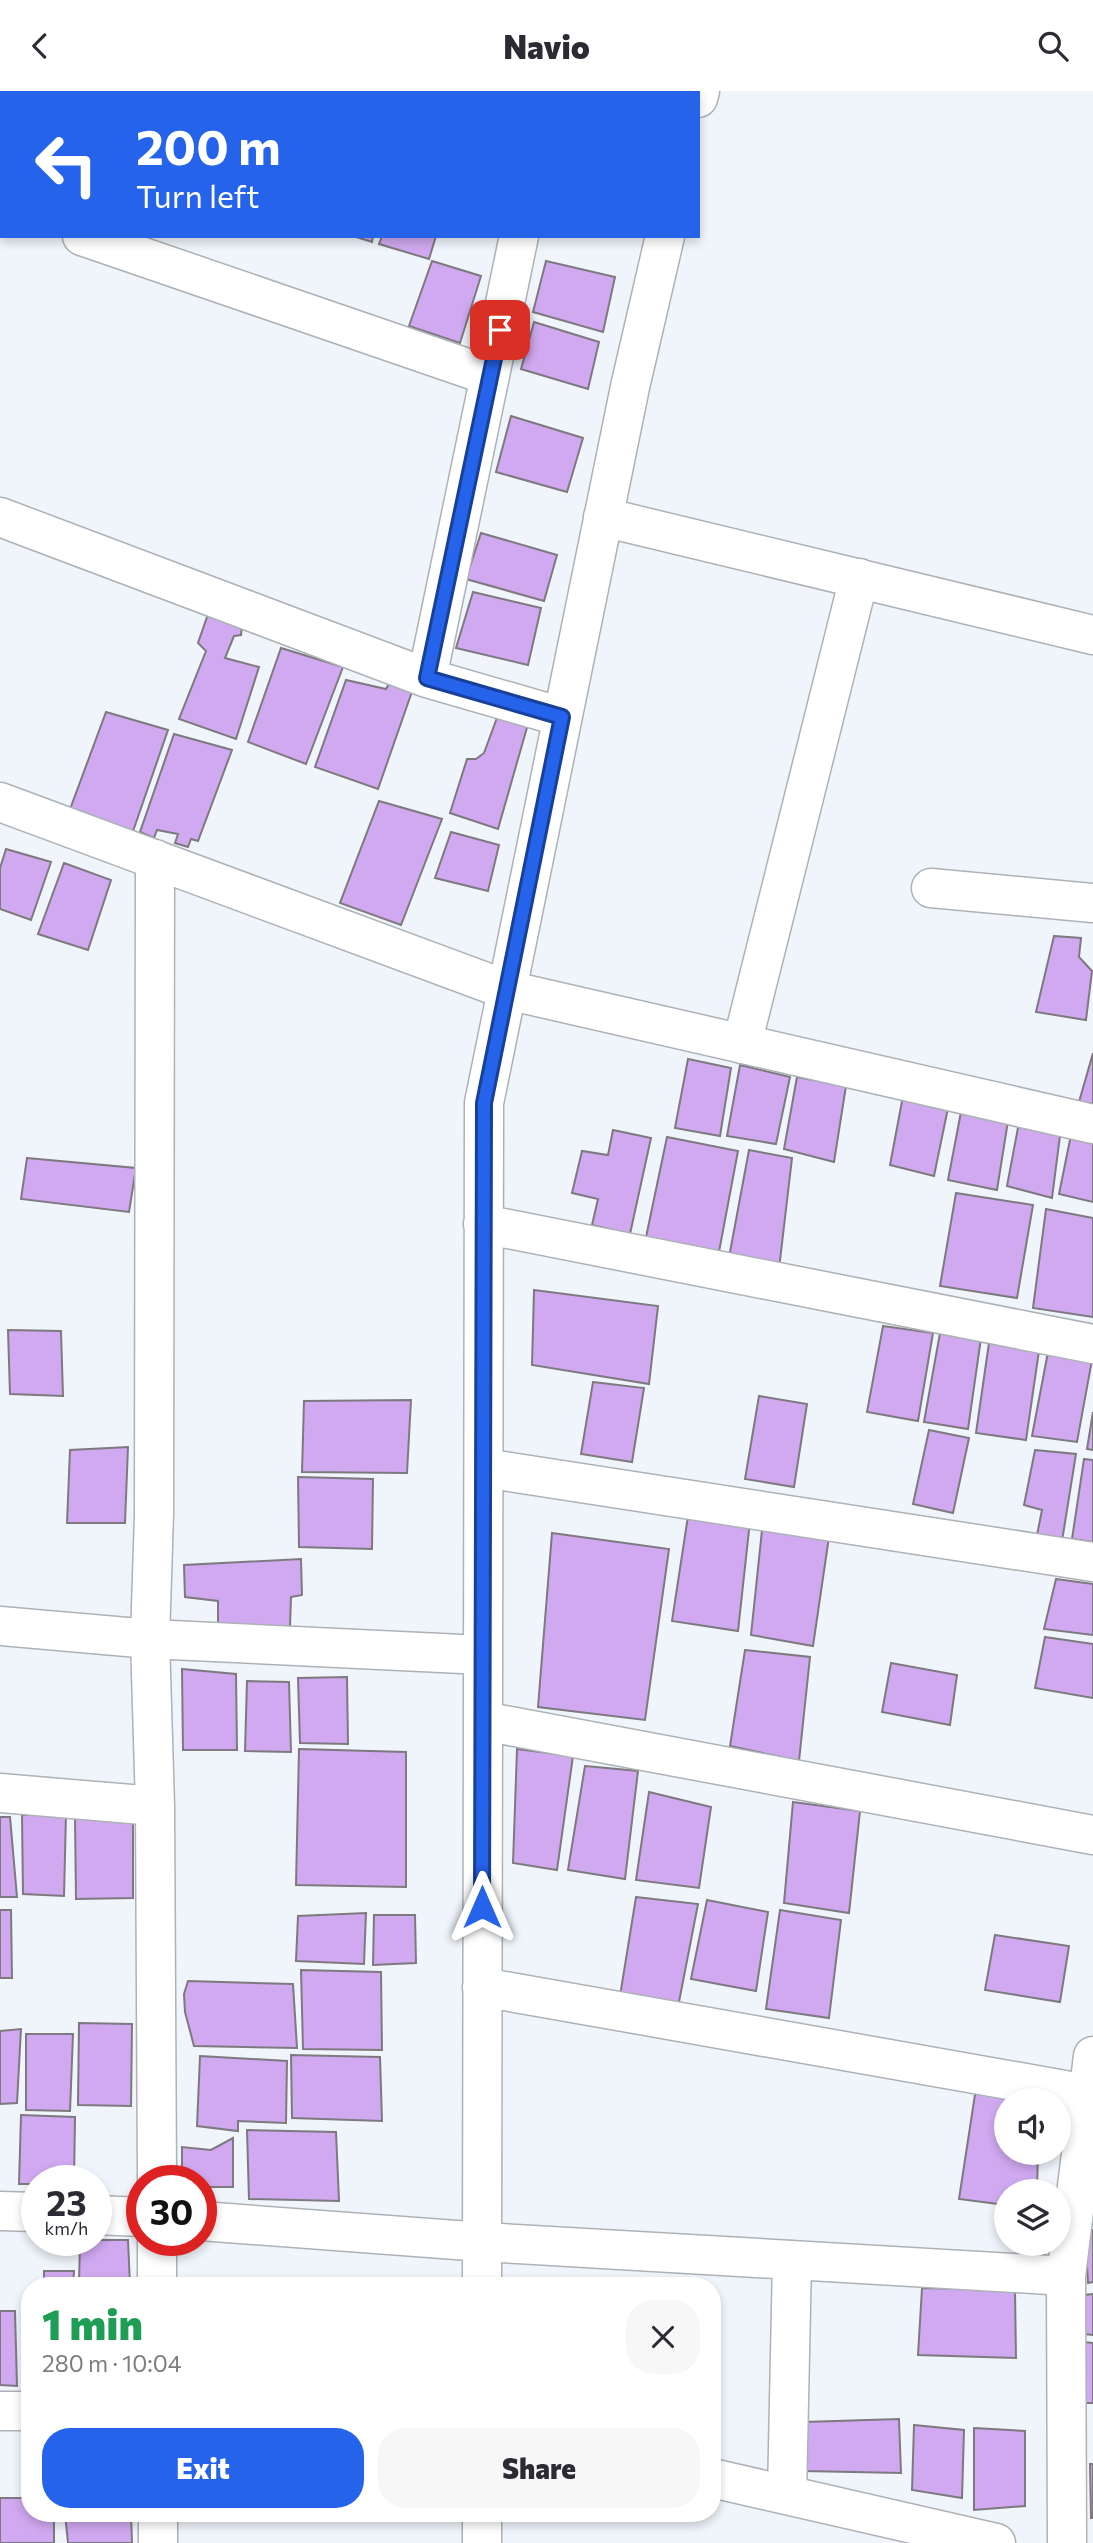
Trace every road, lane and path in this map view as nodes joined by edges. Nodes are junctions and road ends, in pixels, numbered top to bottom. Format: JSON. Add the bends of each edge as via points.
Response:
{"nodes":[{"id":1,"x":88,"y":238,"type":"edge"},
{"id":2,"x":519,"y":238,"type":"edge"},
{"id":3,"x":666,"y":238,"type":"edge"},
{"id":4,"x":490,"y":376,"type":"junction"},
{"id":5,"x":603,"y":516,"type":"junction"},
{"id":6,"x":0,"y":517,"type":"edge"},
{"id":7,"x":859,"y":578,"type":"junction"},
{"id":8,"x":1093,"y":635,"type":"edge"},
{"id":9,"x":427,"y":678,"type":"junction"},
{"id":10,"x":562,"y":717,"type":"junction"},
{"id":11,"x":0,"y":802,"type":"edge"},
{"id":12,"x":155,"y":859,"type":"junction"},
{"id":13,"x":931,"y":888,"type":"dead end"},
{"id":14,"x":1093,"y":903,"type":"edge"},
{"id":15,"x":507,"y":990,"type":"junction"},
{"id":16,"x":742,"y":1044,"type":"junction"},
{"id":17,"x":1093,"y":1124,"type":"edge"},
{"id":18,"x":483,"y":1224,"type":"junction"},
{"id":19,"x":1093,"y":1344,"type":"edge"},
{"id":20,"x":484,"y":1468,"type":"junction"},
{"id":21,"x":1093,"y":1562,"type":"edge"},
{"id":22,"x":0,"y":1626,"type":"edge"},
{"id":23,"x":150,"y":1639,"type":"junction"},
{"id":24,"x":483,"y":1655,"type":"junction"},
{"id":25,"x":483,"y":1721,"type":"junction"},
{"id":26,"x":0,"y":1793,"type":"edge"},
{"id":27,"x":155,"y":1806,"type":"junction"},
{"id":28,"x":1093,"y":1835,"type":"edge"},
{"id":29,"x":482,"y":1987,"type":"junction"},
{"id":30,"x":1093,"y":2056,"type":"edge"},
{"id":31,"x":1090,"y":2094,"type":"edge"},
{"id":32,"x":157,"y":2165,"type":"edge"},
{"id":33,"x":0,"y":2211,"type":"edge"},
{"id":34,"x":21,"y":2212,"type":"edge"},
{"id":35,"x":217,"y":2222,"type":"edge"},
{"id":36,"x":482,"y":2242,"type":"junction"},
{"id":37,"x":157,"y":2256,"type":"edge"},
{"id":38,"x":792,"y":2260,"type":"junction"},
{"id":39,"x":1066,"y":2276,"type":"junction"},
{"id":40,"x":157,"y":2277,"type":"edge"},
{"id":41,"x":482,"y":2277,"type":"edge"},
{"id":42,"x":0,"y":2411,"type":"edge"},
{"id":43,"x":21,"y":2411,"type":"edge"},
{"id":44,"x":721,"y":2480,"type":"edge"},
{"id":45,"x":786,"y":2495,"type":"junction"},
{"id":46,"x":158,"y":2522,"type":"edge"},
{"id":47,"x":482,"y":2522,"type":"edge"},
{"id":48,"x":158,"y":2543,"type":"edge"},
{"id":49,"x":482,"y":2543,"type":"edge"},
{"id":50,"x":996,"y":2543,"type":"edge"},
{"id":51,"x":1067,"y":2543,"type":"edge"}],
"edges":[{"from":1,"to":4,"type":"street"},
{"from":2,"to":4,"type":"street"},
{"from":3,"to":5,"type":"street"},
{"from":4,"to":9,"type":"street"},
{"from":5,"to":7,"type":"street"},
{"from":5,"to":10,"type":"street"},
{"from":6,"to":9,"type":"street"},
{"from":7,"to":8,"type":"street"},
{"from":7,"to":16,"type":"street"},
{"from":9,"to":10,"type":"street"},
{"from":10,"to":15,"type":"street"},
{"from":11,"to":12,"type":"street"},
{"from":12,"to":15,"type":"street"},
{"from":12,"to":23,"type":"street"},
{"from":13,"to":14,"type":"street"},
{"from":15,"to":16,"type":"street"},
{"from":15,"to":18,"type":"street","via":[[484,1103]]},
{"from":16,"to":17,"type":"street"},
{"from":18,"to":19,"type":"street"},
{"from":18,"to":20,"type":"street"},
{"from":20,"to":21,"type":"street"},
{"from":20,"to":24,"type":"street"},
{"from":22,"to":23,"type":"street"},
{"from":23,"to":24,"type":"street"},
{"from":23,"to":27,"type":"street"},
{"from":24,"to":25,"type":"street"},
{"from":25,"to":28,"type":"street"},
{"from":25,"to":29,"type":"street"},
{"from":26,"to":27,"type":"street"},
{"from":27,"to":32,"type":"street"},
{"from":29,"to":31,"type":"street"},
{"from":29,"to":36,"type":"street"},
{"from":30,"to":31,"type":"street"},
{"from":31,"to":39,"type":"street"},
{"from":33,"to":34,"type":"street"},
{"from":35,"to":36,"type":"street"},
{"from":36,"to":38,"type":"street"},
{"from":36,"to":41,"type":"street"},
{"from":37,"to":40,"type":"street"},
{"from":38,"to":39,"type":"street"},
{"from":38,"to":45,"type":"street"},
{"from":39,"to":51,"type":"street"},
{"from":42,"to":43,"type":"street"},
{"from":44,"to":45,"type":"street"},
{"from":45,"to":50,"type":"street"},
{"from":46,"to":48,"type":"street"},
{"from":47,"to":49,"type":"street"}]}
